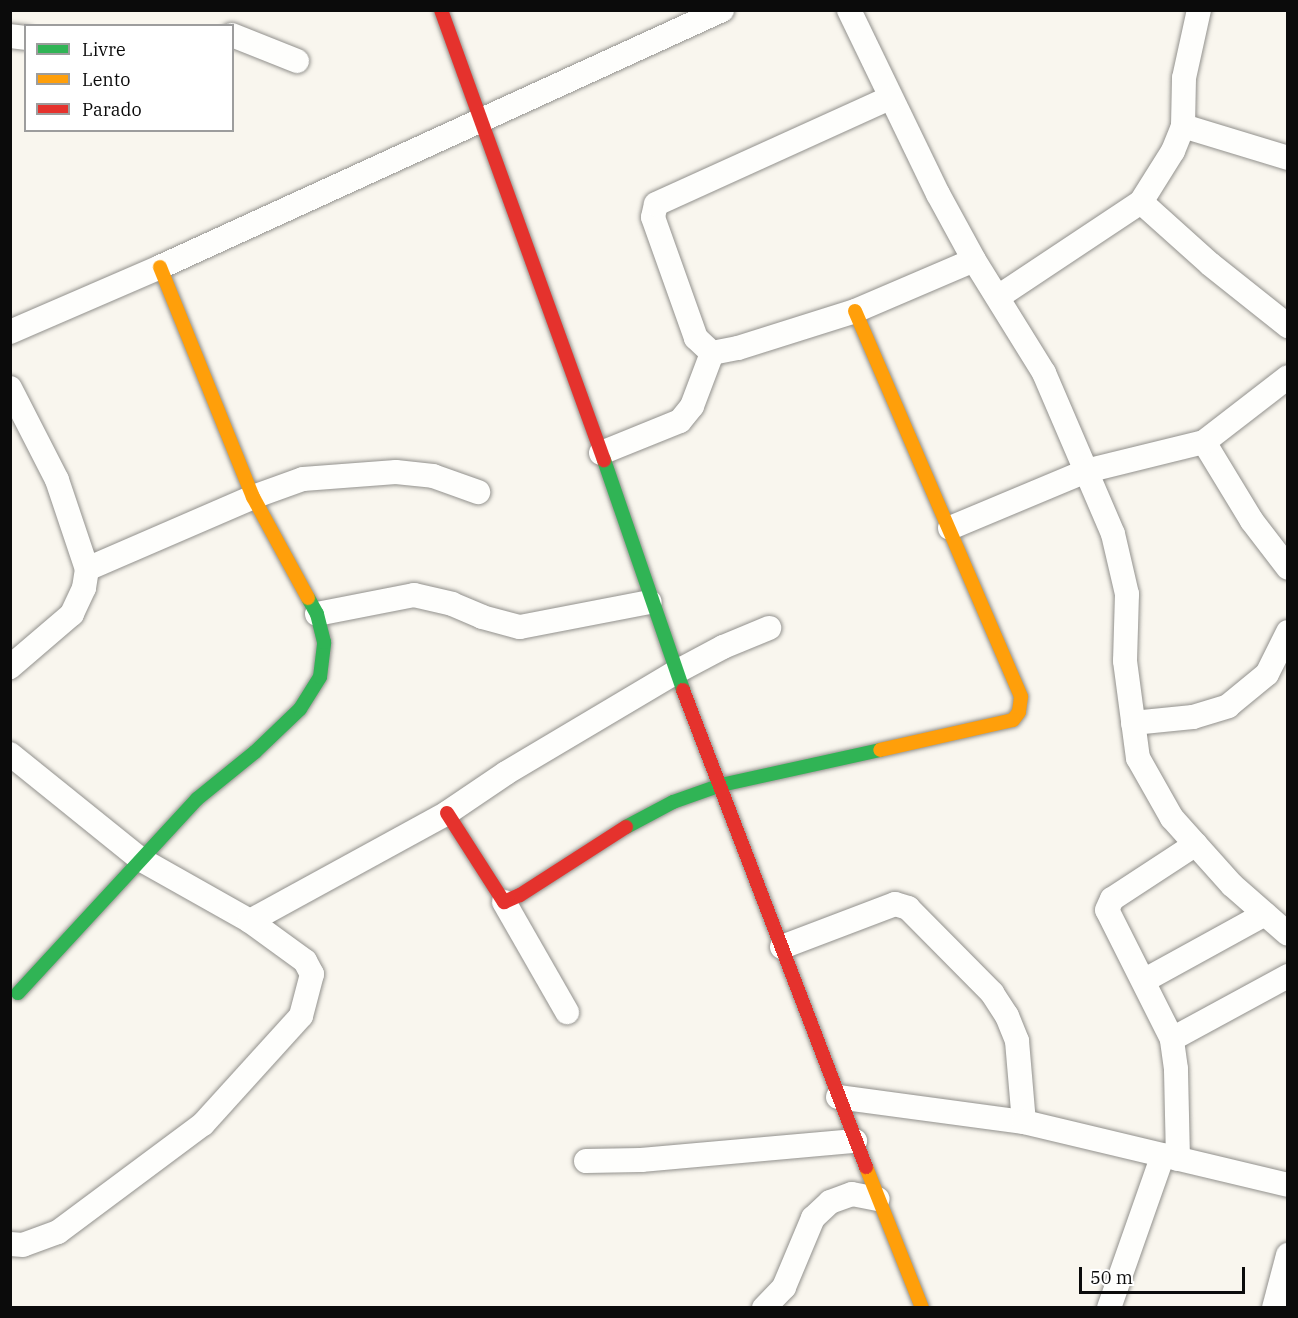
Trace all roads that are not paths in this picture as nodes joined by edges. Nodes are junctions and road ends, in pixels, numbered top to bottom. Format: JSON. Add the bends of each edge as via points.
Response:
{"nodes":[{"id":1,"x":441,"y":10,"type":"edge"},
{"id":2,"x":722,"y":10,"type":"edge"},
{"id":3,"x":849,"y":10,"type":"edge"},
{"id":4,"x":1198,"y":10,"type":"edge"},
{"id":5,"x":234,"y":36,"type":"edge"},
{"id":6,"x":297,"y":61,"type":"dead end"},
{"id":7,"x":890,"y":98,"type":"junction"},
{"id":8,"x":483,"y":121,"type":"junction"},
{"id":9,"x":1183,"y":126,"type":"junction"},
{"id":10,"x":1287,"y":158,"type":"edge"},
{"id":11,"x":1141,"y":202,"type":"junction"},
{"id":12,"x":974,"y":260,"type":"junction"},
{"id":13,"x":160,"y":267,"type":"junction"},
{"id":14,"x":998,"y":297,"type":"junction"},
{"id":15,"x":855,"y":311,"type":"junction"},
{"id":16,"x":1287,"y":326,"type":"edge"},
{"id":17,"x":12,"y":328,"type":"edge"},
{"id":18,"x":712,"y":353,"type":"junction"},
{"id":19,"x":1287,"y":377,"type":"edge"},
{"id":20,"x":10,"y":388,"type":"edge"},
{"id":21,"x":1204,"y":442,"type":"junction"},
{"id":22,"x":601,"y":453,"type":"junction"},
{"id":23,"x":1086,"y":471,"type":"junction"},
{"id":24,"x":478,"y":492,"type":"dead end"},
{"id":25,"x":253,"y":497,"type":"junction"},
{"id":26,"x":950,"y":528,"type":"junction"},
{"id":27,"x":1287,"y":568,"type":"edge"},
{"id":28,"x":87,"y":569,"type":"junction"},
{"id":29,"x":650,"y":602,"type":"junction"},
{"id":30,"x":317,"y":614,"type":"junction"},
{"id":31,"x":769,"y":628,"type":"dead end"},
{"id":32,"x":1287,"y":632,"type":"edge"},
{"id":33,"x":10,"y":667,"type":"edge"},
{"id":34,"x":676,"y":672,"type":"junction"},
{"id":35,"x":1133,"y":723,"type":"junction"},
{"id":36,"x":10,"y":754,"type":"edge"},
{"id":37,"x":721,"y":785,"type":"junction"},
{"id":38,"x":447,"y":813,"type":"junction"},
{"id":39,"x":1196,"y":844,"type":"junction"},
{"id":40,"x":140,"y":859,"type":"junction"},
{"id":41,"x":504,"y":902,"type":"junction"},
{"id":42,"x":1264,"y":914,"type":"junction"},
{"id":43,"x":250,"y":921,"type":"junction"},
{"id":44,"x":1287,"y":934,"type":"edge"},
{"id":45,"x":782,"y":947,"type":"junction"},
{"id":46,"x":1287,"y":976,"type":"edge"},
{"id":47,"x":1145,"y":980,"type":"junction"},
{"id":48,"x":18,"y":993,"type":"dead end"},
{"id":49,"x":567,"y":1012,"type":"dead end"},
{"id":50,"x":1172,"y":1039,"type":"junction"},
{"id":51,"x":838,"y":1097,"type":"junction"},
{"id":52,"x":1024,"y":1122,"type":"junction"},
{"id":53,"x":855,"y":1142,"type":"junction"},
{"id":54,"x":1171,"y":1157,"type":"junction"},
{"id":55,"x":586,"y":1161,"type":"dead end"},
{"id":56,"x":1287,"y":1185,"type":"edge"},
{"id":57,"x":878,"y":1199,"type":"junction"},
{"id":58,"x":10,"y":1244,"type":"edge"},
{"id":59,"x":1287,"y":1255,"type":"edge"},
{"id":60,"x":764,"y":1308,"type":"edge"},
{"id":61,"x":922,"y":1308,"type":"edge"},
{"id":62,"x":1109,"y":1308,"type":"edge"},
{"id":63,"x":1274,"y":1308,"type":"edge"}],
"edges":[{"from":1,"to":8,"type":"street"},
{"from":2,"to":8,"type":"street"},
{"from":3,"to":7,"type":"street"},
{"from":4,"to":9,"type":"street","via":[[1184,78]]},
{"from":5,"to":6,"type":"street"},
{"from":7,"to":12,"type":"street"},
{"from":7,"to":18,"type":"street","via":[[656,204],[653,217],[696,338]]},
{"from":8,"to":13,"type":"street"},
{"from":8,"to":22,"type":"street"},
{"from":9,"to":10,"type":"street"},
{"from":9,"to":11,"type":"street","via":[[1173,151]]},
{"from":11,"to":14,"type":"street"},
{"from":11,"to":16,"type":"street"},
{"from":12,"to":14,"type":"street"},
{"from":12,"to":15,"type":"street"},
{"from":13,"to":17,"type":"street"},
{"from":13,"to":25,"type":"street"},
{"from":14,"to":23,"type":"street","via":[[1044,373]]},
{"from":15,"to":18,"type":"street"},
{"from":15,"to":26,"type":"street"},
{"from":18,"to":22,"type":"street","via":[[692,406],[680,421]]},
{"from":19,"to":21,"type":"street"},
{"from":20,"to":28,"type":"street","via":[[57,480]]},
{"from":21,"to":23,"type":"street"},
{"from":21,"to":27,"type":"street","via":[[1252,521]]},
{"from":22,"to":29,"type":"street"},
{"from":23,"to":26,"type":"street"},
{"from":23,"to":35,"type":"street","via":[[1113,534],[1127,594],[1125,661]]},
{"from":24,"to":25,"type":"street","via":[[433,476],[396,472],[303,479]]},
{"from":25,"to":28,"type":"street"},
{"from":25,"to":30,"type":"street"},
{"from":26,"to":37,"type":"street","via":[[1016,681],[1021,697],[1019,712],[1013,720]]},
{"from":28,"to":33,"type":"street","via":[[84,588],[72,614]]},
{"from":29,"to":30,"type":"street","via":[[520,627],[414,595]]},
{"from":29,"to":34,"type":"street"},
{"from":30,"to":40,"type":"street","via":[[324,642],[320,677],[300,709],[197,799]]},
{"from":31,"to":34,"type":"street","via":[[723,646]]},
{"from":32,"to":35,"type":"street","via":[[1268,674],[1228,706],[1192,717]]},
{"from":34,"to":37,"type":"street"},
{"from":34,"to":38,"type":"street","via":[[506,773]]},
{"from":35,"to":39,"type":"street","via":[[1138,758],[1172,818]]},
{"from":36,"to":40,"type":"street"},
{"from":37,"to":41,"type":"street","via":[[673,802],[617,832],[520,896]]},
{"from":37,"to":45,"type":"street"},
{"from":38,"to":41,"type":"street"},
{"from":38,"to":43,"type":"street"},
{"from":39,"to":42,"type":"street"},
{"from":39,"to":47,"type":"street","via":[[1108,903],[1107,910]]},
{"from":40,"to":43,"type":"street"},
{"from":40,"to":48,"type":"street"},
{"from":41,"to":49,"type":"street"},
{"from":42,"to":44,"type":"street"},
{"from":42,"to":47,"type":"street"},
{"from":43,"to":58,"type":"street","via":[[305,961],[312,974],[301,1016],[203,1124],[175,1148],[58,1232],[23,1245]]},
{"from":45,"to":51,"type":"street"},
{"from":45,"to":52,"type":"street","via":[[895,904],[908,908],[992,993],[1007,1016],[1017,1041]]},
{"from":46,"to":50,"type":"street"},
{"from":47,"to":50,"type":"street"},
{"from":50,"to":54,"type":"street","via":[[1176,1069]]},
{"from":51,"to":52,"type":"street"},
{"from":51,"to":53,"type":"street"},
{"from":52,"to":54,"type":"street"},
{"from":53,"to":55,"type":"street"},
{"from":53,"to":57,"type":"street"},
{"from":54,"to":56,"type":"street"},
{"from":54,"to":62,"type":"street"},
{"from":57,"to":60,"type":"street","via":[[852,1194],[830,1202],[813,1218],[784,1287]]},
{"from":57,"to":61,"type":"street"},
{"from":59,"to":63,"type":"street"}]}
